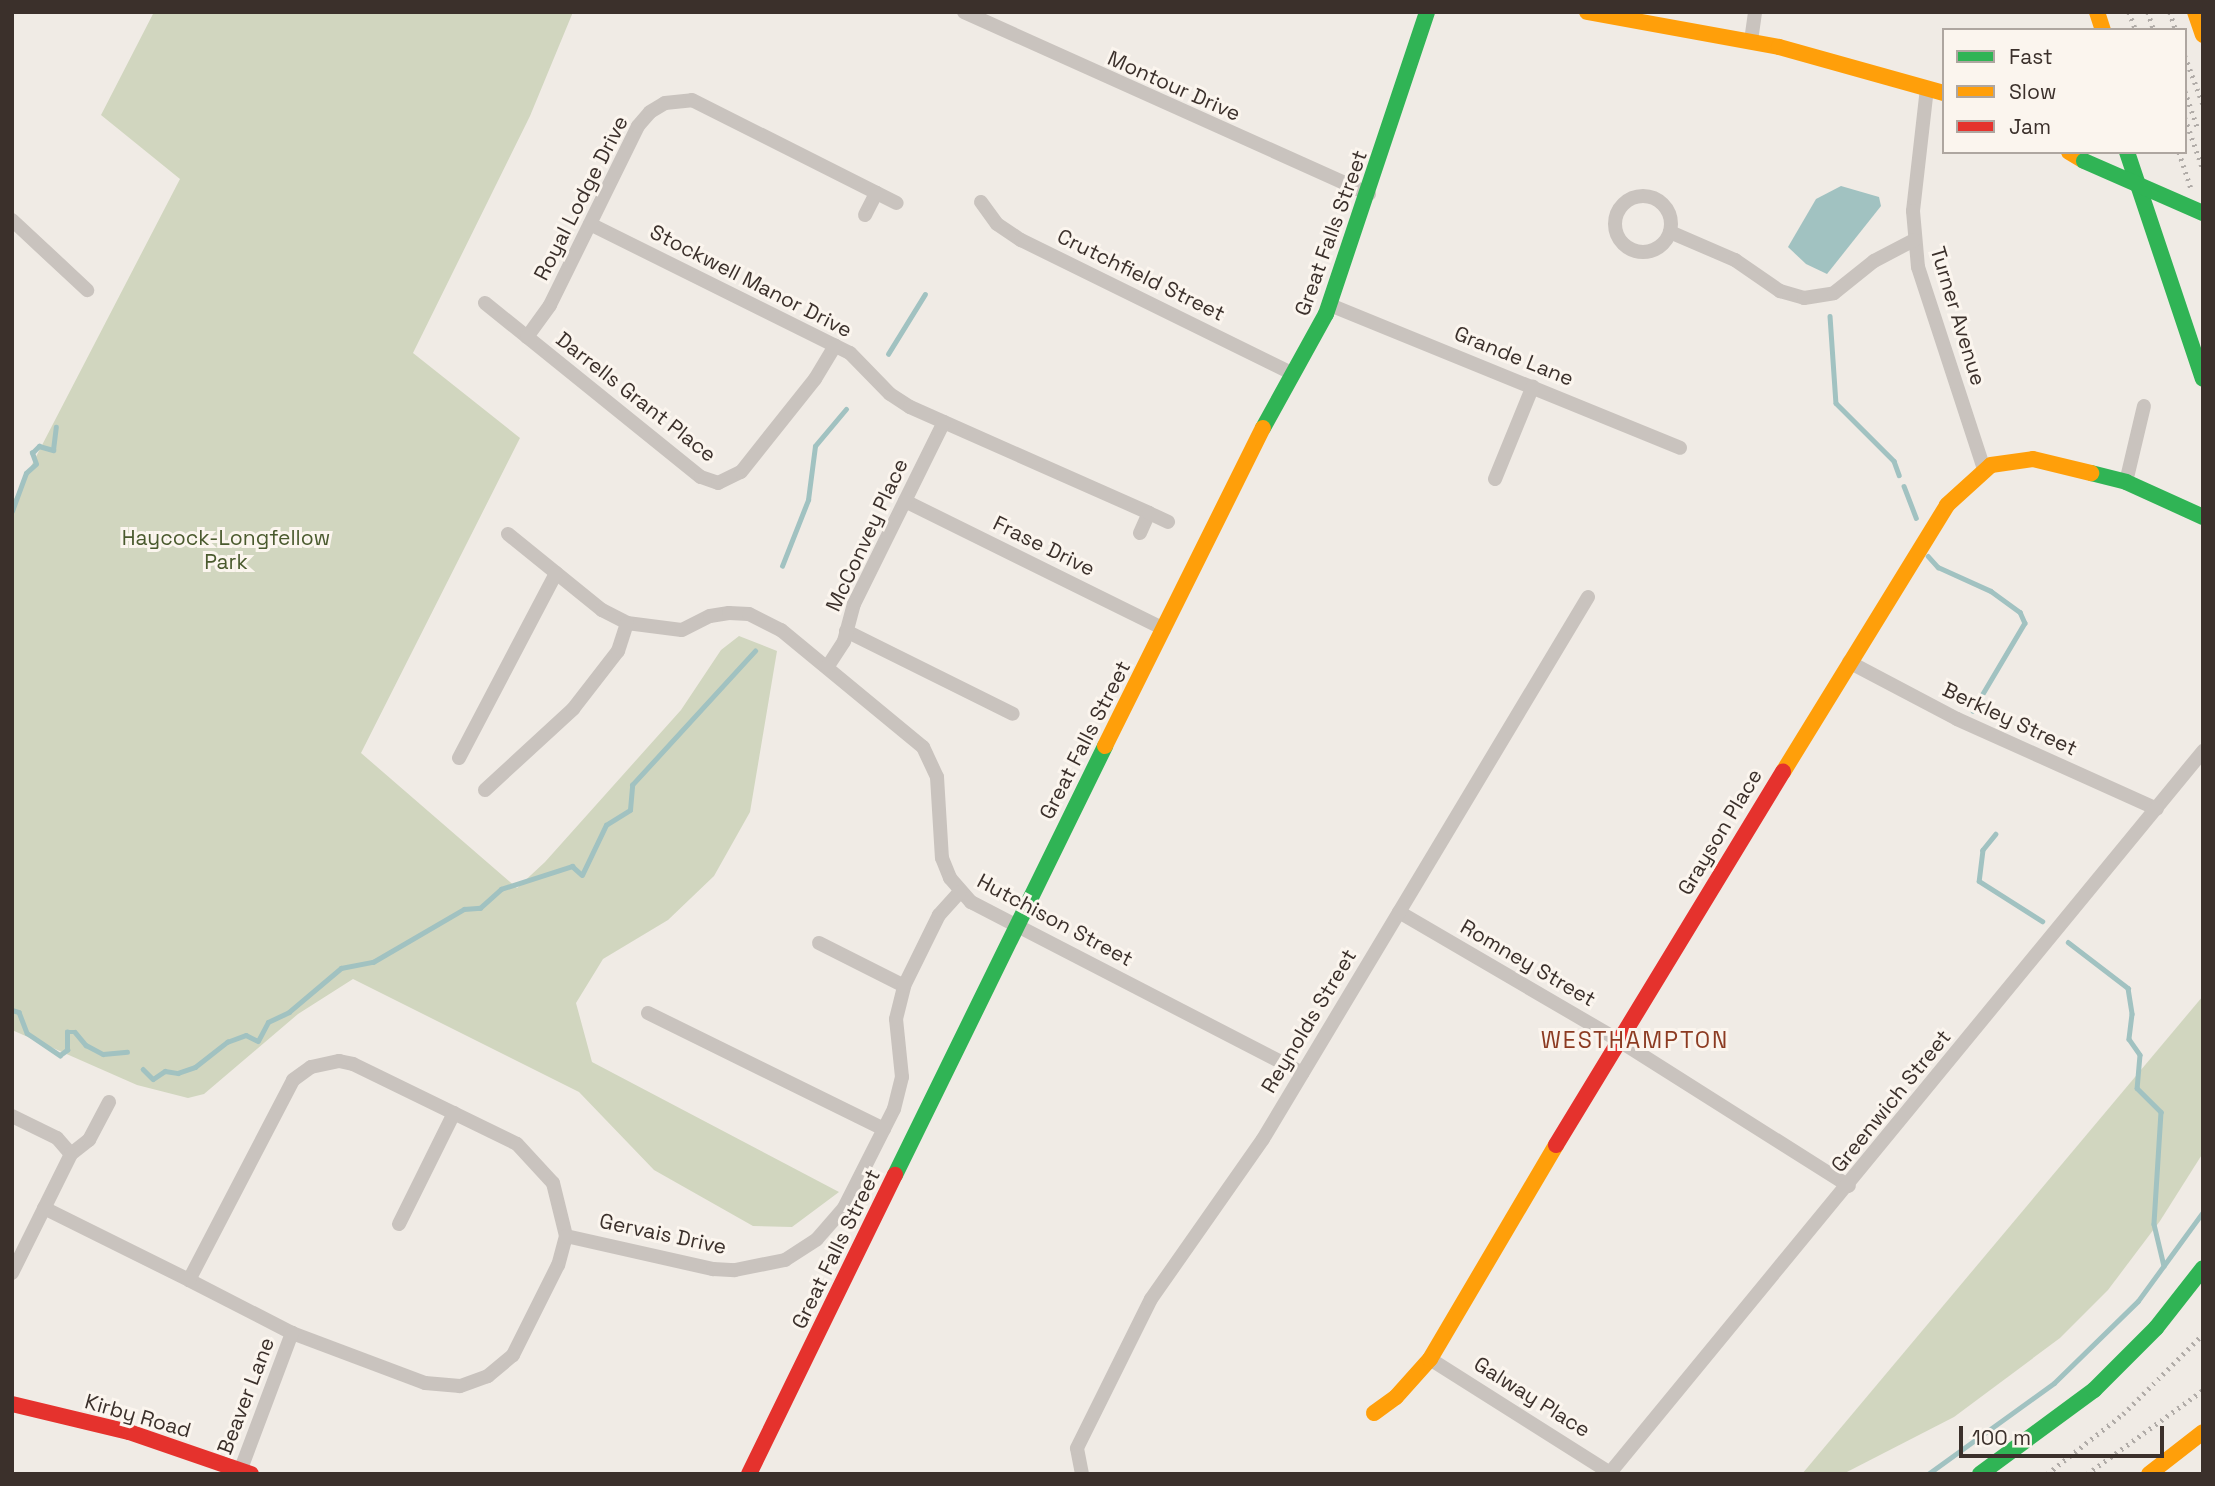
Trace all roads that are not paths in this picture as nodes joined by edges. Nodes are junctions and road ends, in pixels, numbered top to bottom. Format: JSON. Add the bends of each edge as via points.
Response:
{"nodes":[{"id":1,"x":964,"y":12,"type":"edge"},
{"id":2,"x":1427,"y":12,"type":"edge"},
{"id":3,"x":1587,"y":12,"type":"edge"},
{"id":4,"x":1755,"y":12,"type":"edge"},
{"id":5,"x":2195,"y":12,"type":"edge"},
{"id":6,"x":2203,"y":27,"type":"edge"},
{"id":7,"x":2203,"y":35,"type":"edge"},
{"id":8,"x":1751,"y":41,"type":"junction"},
{"id":9,"x":1927,"y":88,"type":"junction"},
{"id":10,"x":1942,"y":92,"type":"edge"},
{"id":11,"x":2072,"y":154,"type":"edge"},
{"id":12,"x":2128,"y":154,"type":"edge"},
{"id":13,"x":2146,"y":154,"type":"edge"},
{"id":14,"x":876,"y":193,"type":"junction"},
{"id":15,"x":1368,"y":194,"type":"junction"},
{"id":16,"x":981,"y":201,"type":"dead end"},
{"id":17,"x":897,"y":203,"type":"dead end"},
{"id":18,"x":2203,"y":213,"type":"edge"},
{"id":19,"x":865,"y":215,"type":"dead end"},
{"id":20,"x":12,"y":220,"type":"edge"},
{"id":21,"x":590,"y":224,"type":"junction"},
{"id":22,"x":1670,"y":232,"type":"dead end"},
{"id":23,"x":1914,"y":240,"type":"junction"},
{"id":24,"x":2189,"y":282,"type":"dead end"},
{"id":25,"x":87,"y":290,"type":"dead end"},
{"id":26,"x":485,"y":303,"type":"dead end"},
{"id":27,"x":1331,"y":305,"type":"junction"},
{"id":28,"x":527,"y":337,"type":"junction"},
{"id":29,"x":835,"y":346,"type":"junction"},
{"id":30,"x":1293,"y":374,"type":"junction"},
{"id":31,"x":2203,"y":379,"type":"edge"},
{"id":32,"x":1533,"y":386,"type":"junction"},
{"id":33,"x":2144,"y":406,"type":"dead end"},
{"id":34,"x":944,"y":422,"type":"junction"},
{"id":35,"x":1681,"y":448,"type":"dead end"},
{"id":36,"x":1984,"y":469,"type":"junction"},
{"id":37,"x":1495,"y":479,"type":"dead end"},
{"id":38,"x":2126,"y":482,"type":"junction"},
{"id":39,"x":905,"y":501,"type":"junction"},
{"id":40,"x":1149,"y":513,"type":"junction"},
{"id":41,"x":2203,"y":517,"type":"edge"},
{"id":42,"x":1168,"y":522,"type":"dead end"},
{"id":43,"x":1140,"y":533,"type":"dead end"},
{"id":44,"x":508,"y":534,"type":"dead end"},
{"id":45,"x":556,"y":573,"type":"junction"},
{"id":46,"x":1588,"y":597,"type":"dead end"},
{"id":47,"x":626,"y":623,"type":"junction"},
{"id":48,"x":1164,"y":629,"type":"junction"},
{"id":49,"x":846,"y":631,"type":"junction"},
{"id":50,"x":1849,"y":662,"type":"junction"},
{"id":51,"x":828,"y":666,"type":"junction"},
{"id":52,"x":1013,"y":714,"type":"dead end"},
{"id":53,"x":2203,"y":751,"type":"edge"},
{"id":54,"x":459,"y":758,"type":"dead end"},
{"id":55,"x":485,"y":790,"type":"dead end"},
{"id":56,"x":2157,"y":808,"type":"junction"},
{"id":57,"x":960,"y":892,"type":"junction"},
{"id":58,"x":1399,"y":912,"type":"junction"},
{"id":59,"x":1016,"y":926,"type":"junction"},
{"id":60,"x":819,"y":943,"type":"dead end"},
{"id":61,"x":904,"y":986,"type":"junction"},
{"id":62,"x":648,"y":1013,"type":"dead end"},
{"id":63,"x":1618,"y":1040,"type":"junction"},
{"id":64,"x":1302,"y":1073,"type":"junction"},
{"id":65,"x":109,"y":1102,"type":"dead end"},
{"id":66,"x":454,"y":1113,"type":"junction"},
{"id":67,"x":12,"y":1116,"type":"edge"},
{"id":68,"x":884,"y":1129,"type":"junction"},
{"id":69,"x":71,"y":1154,"type":"junction"},
{"id":70,"x":1849,"y":1186,"type":"junction"},
{"id":71,"x":44,"y":1208,"type":"junction"},
{"id":72,"x":399,"y":1224,"type":"dead end"},
{"id":73,"x":566,"y":1236,"type":"junction"},
{"id":74,"x":14,"y":1263,"type":"edge"},
{"id":75,"x":2203,"y":1268,"type":"edge"},
{"id":76,"x":189,"y":1280,"type":"junction"},
{"id":77,"x":2203,"y":1286,"type":"edge"},
{"id":78,"x":292,"y":1333,"type":"junction"},
{"id":79,"x":2133,"y":1352,"type":"junction"},
{"id":80,"x":1430,"y":1359,"type":"junction"},
{"id":81,"x":12,"y":1404,"type":"edge"},
{"id":82,"x":1374,"y":1413,"type":"dead end"},
{"id":83,"x":2203,"y":1432,"type":"edge"},
{"id":84,"x":1080,"y":1471,"type":"edge"},
{"id":85,"x":244,"y":1472,"type":"edge"},
{"id":86,"x":1610,"y":1473,"type":"edge"},
{"id":87,"x":749,"y":1474,"type":"edge"},
{"id":88,"x":1980,"y":1474,"type":"edge"},
{"id":89,"x":2149,"y":1474,"type":"edge"}],
"edges":[{"from":1,"to":15,"type":"street","name":"Montour Drive"},
{"from":2,"to":15,"type":"main road","name":"Great Falls Street"},
{"from":3,"to":8,"type":"main road"},
{"from":4,"to":8,"type":"street"},
{"from":5,"to":6,"type":"main road"},
{"from":5,"to":7,"type":"main road"},
{"from":8,"to":9,"type":"main road"},
{"from":9,"to":10,"type":"main road"},
{"from":9,"to":23,"type":"street","name":"Turner Avenue","via":[[1916,172]]},
{"from":11,"to":18,"type":"main road","bridge":true},
{"from":12,"to":31,"type":"main road"},
{"from":13,"to":24,"type":"main road"},
{"from":14,"to":17,"type":"street"},
{"from":14,"to":19,"type":"street"},
{"from":14,"to":21,"type":"street","name":"Royal Lodge Drive","via":[[692,100],[681,99],[656,107],[643,119]]},
{"from":15,"to":27,"type":"main road","name":"Great Falls Street"},
{"from":16,"to":30,"type":"street","name":"Crutchfield Street","via":[[997,224],[1021,240]]},
{"from":20,"to":25,"type":"street"},
{"from":21,"to":28,"type":"street","name":"Royal Lodge Drive","via":[[550,305]]},
{"from":21,"to":29,"type":"street","name":"Stockwell Manor Drive"},
{"from":22,"to":23,"type":"street","via":[[1735,260],[1780,291],[1804,298],[1834,293],[1874,261]]},
{"from":23,"to":36,"type":"street","name":"Turner Avenue","via":[[1918,267]]},
{"from":26,"to":28,"type":"street","name":"Darrells Grant Place"},
{"from":27,"to":30,"type":"main road","name":"Great Falls Street"},
{"from":27,"to":32,"type":"street","name":"Grande Lane"},
{"from":28,"to":29,"type":"street","name":"Darrells Grant Place","via":[[701,477],[718,484],[741,472]]},
{"from":29,"to":34,"type":"street","name":"Stockwell Manor Drive","via":[[860,361],[898,401]]},
{"from":30,"to":48,"type":"main road","name":"Great Falls Street"},
{"from":32,"to":35,"type":"street","name":"Grande Lane"},
{"from":32,"to":37,"type":"street"},
{"from":33,"to":38,"type":"street"},
{"from":34,"to":39,"type":"street","name":"McConvey Place"},
{"from":34,"to":40,"type":"street","name":"Stockwell Manor Drive"},
{"from":36,"to":38,"type":"main road","name":"Grayson Place","via":[[2005,460],[2033,459]]},
{"from":36,"to":50,"type":"main road","name":"Grayson Place","via":[[1947,505],[1918,544]]},
{"from":38,"to":41,"type":"main road","name":"Grayson Place"},
{"from":39,"to":48,"type":"street","name":"Frase Drive"},
{"from":39,"to":49,"type":"street","name":"McConvey Place","via":[[854,604]]},
{"from":40,"to":42,"type":"street","name":"Stockwell Manor Drive"},
{"from":40,"to":43,"type":"street"},
{"from":44,"to":45,"type":"street"},
{"from":45,"to":47,"type":"street"},
{"from":45,"to":54,"type":"street"},
{"from":46,"to":58,"type":"street","name":"Reynolds Street"},
{"from":47,"to":51,"type":"street","name":"Hutchison Street","via":[[682,630],[710,616],[749,614],[781,630]]},
{"from":47,"to":55,"type":"street","via":[[618,651],[573,709]]},
{"from":48,"to":59,"type":"main road","name":"Great Falls Street"},
{"from":49,"to":51,"type":"street","name":"McConvey Place"},
{"from":49,"to":52,"type":"street"},
{"from":50,"to":56,"type":"street","name":"Berkley Street","via":[[1957,719]]},
{"from":50,"to":63,"type":"main road","name":"Grayson Place"},
{"from":51,"to":57,"type":"street","name":"Hutchison Street","via":[[912,734],[932,762],[939,790],[942,858]]},
{"from":53,"to":56,"type":"street","name":"Greenwich Street"},
{"from":56,"to":70,"type":"street","name":"Greenwich Street"},
{"from":57,"to":59,"type":"street","name":"Hutchison Street"},
{"from":57,"to":61,"type":"street","name":"Gervais Drive","via":[[939,915]]},
{"from":58,"to":63,"type":"street","name":"Romney Street"},
{"from":58,"to":64,"type":"street","name":"Reynolds Street"},
{"from":59,"to":64,"type":"street","name":"Hutchison Street"},
{"from":59,"to":87,"type":"main road","name":"Great Falls Street"},
{"from":60,"to":61,"type":"street"},
{"from":61,"to":68,"type":"street","name":"Gervais Drive","via":[[896,1019],[902,1077]]},
{"from":62,"to":68,"type":"street"},
{"from":63,"to":70,"type":"street","name":"Romney Street"},
{"from":63,"to":80,"type":"main road","name":"Grayson Place"},
{"from":64,"to":84,"type":"street","name":"Reynolds Street","via":[[1249,1160],[1151,1299],[1077,1448]]},
{"from":65,"to":69,"type":"street","via":[[89,1140]]},
{"from":66,"to":72,"type":"street"},
{"from":66,"to":73,"type":"street","via":[[517,1144],[543,1168],[560,1199]]},
{"from":66,"to":76,"type":"street","via":[[353,1064],[339,1061],[311,1067],[293,1080],[280,1102]]},
{"from":67,"to":69,"type":"street","via":[[57,1138]]},
{"from":68,"to":73,"type":"street","name":"Gervais Drive","via":[[844,1208],[817,1238],[785,1260],[713,1269]]},
{"from":69,"to":71,"type":"street"},
{"from":70,"to":86,"type":"street","name":"Greenwich Street"},
{"from":71,"to":74,"type":"street"},
{"from":71,"to":76,"type":"street"},
{"from":73,"to":78,"type":"street","via":[[558,1265],[513,1355],[473,1382],[460,1386],[425,1383]]},
{"from":75,"to":79,"type":"main road"},
{"from":76,"to":78,"type":"street"},
{"from":77,"to":79,"type":"main road"},
{"from":78,"to":85,"type":"street","name":"Beaver Lane"},
{"from":79,"to":88,"type":"main road","via":[[2058,1419]]},
{"from":80,"to":82,"type":"main road","name":"Grayson Place","via":[[1396,1397]]},
{"from":80,"to":86,"type":"street","name":"Galway Place"},
{"from":81,"to":85,"type":"main road","name":"Kirby Road","via":[[129,1432]]},
{"from":83,"to":89,"type":"main road"}]}
